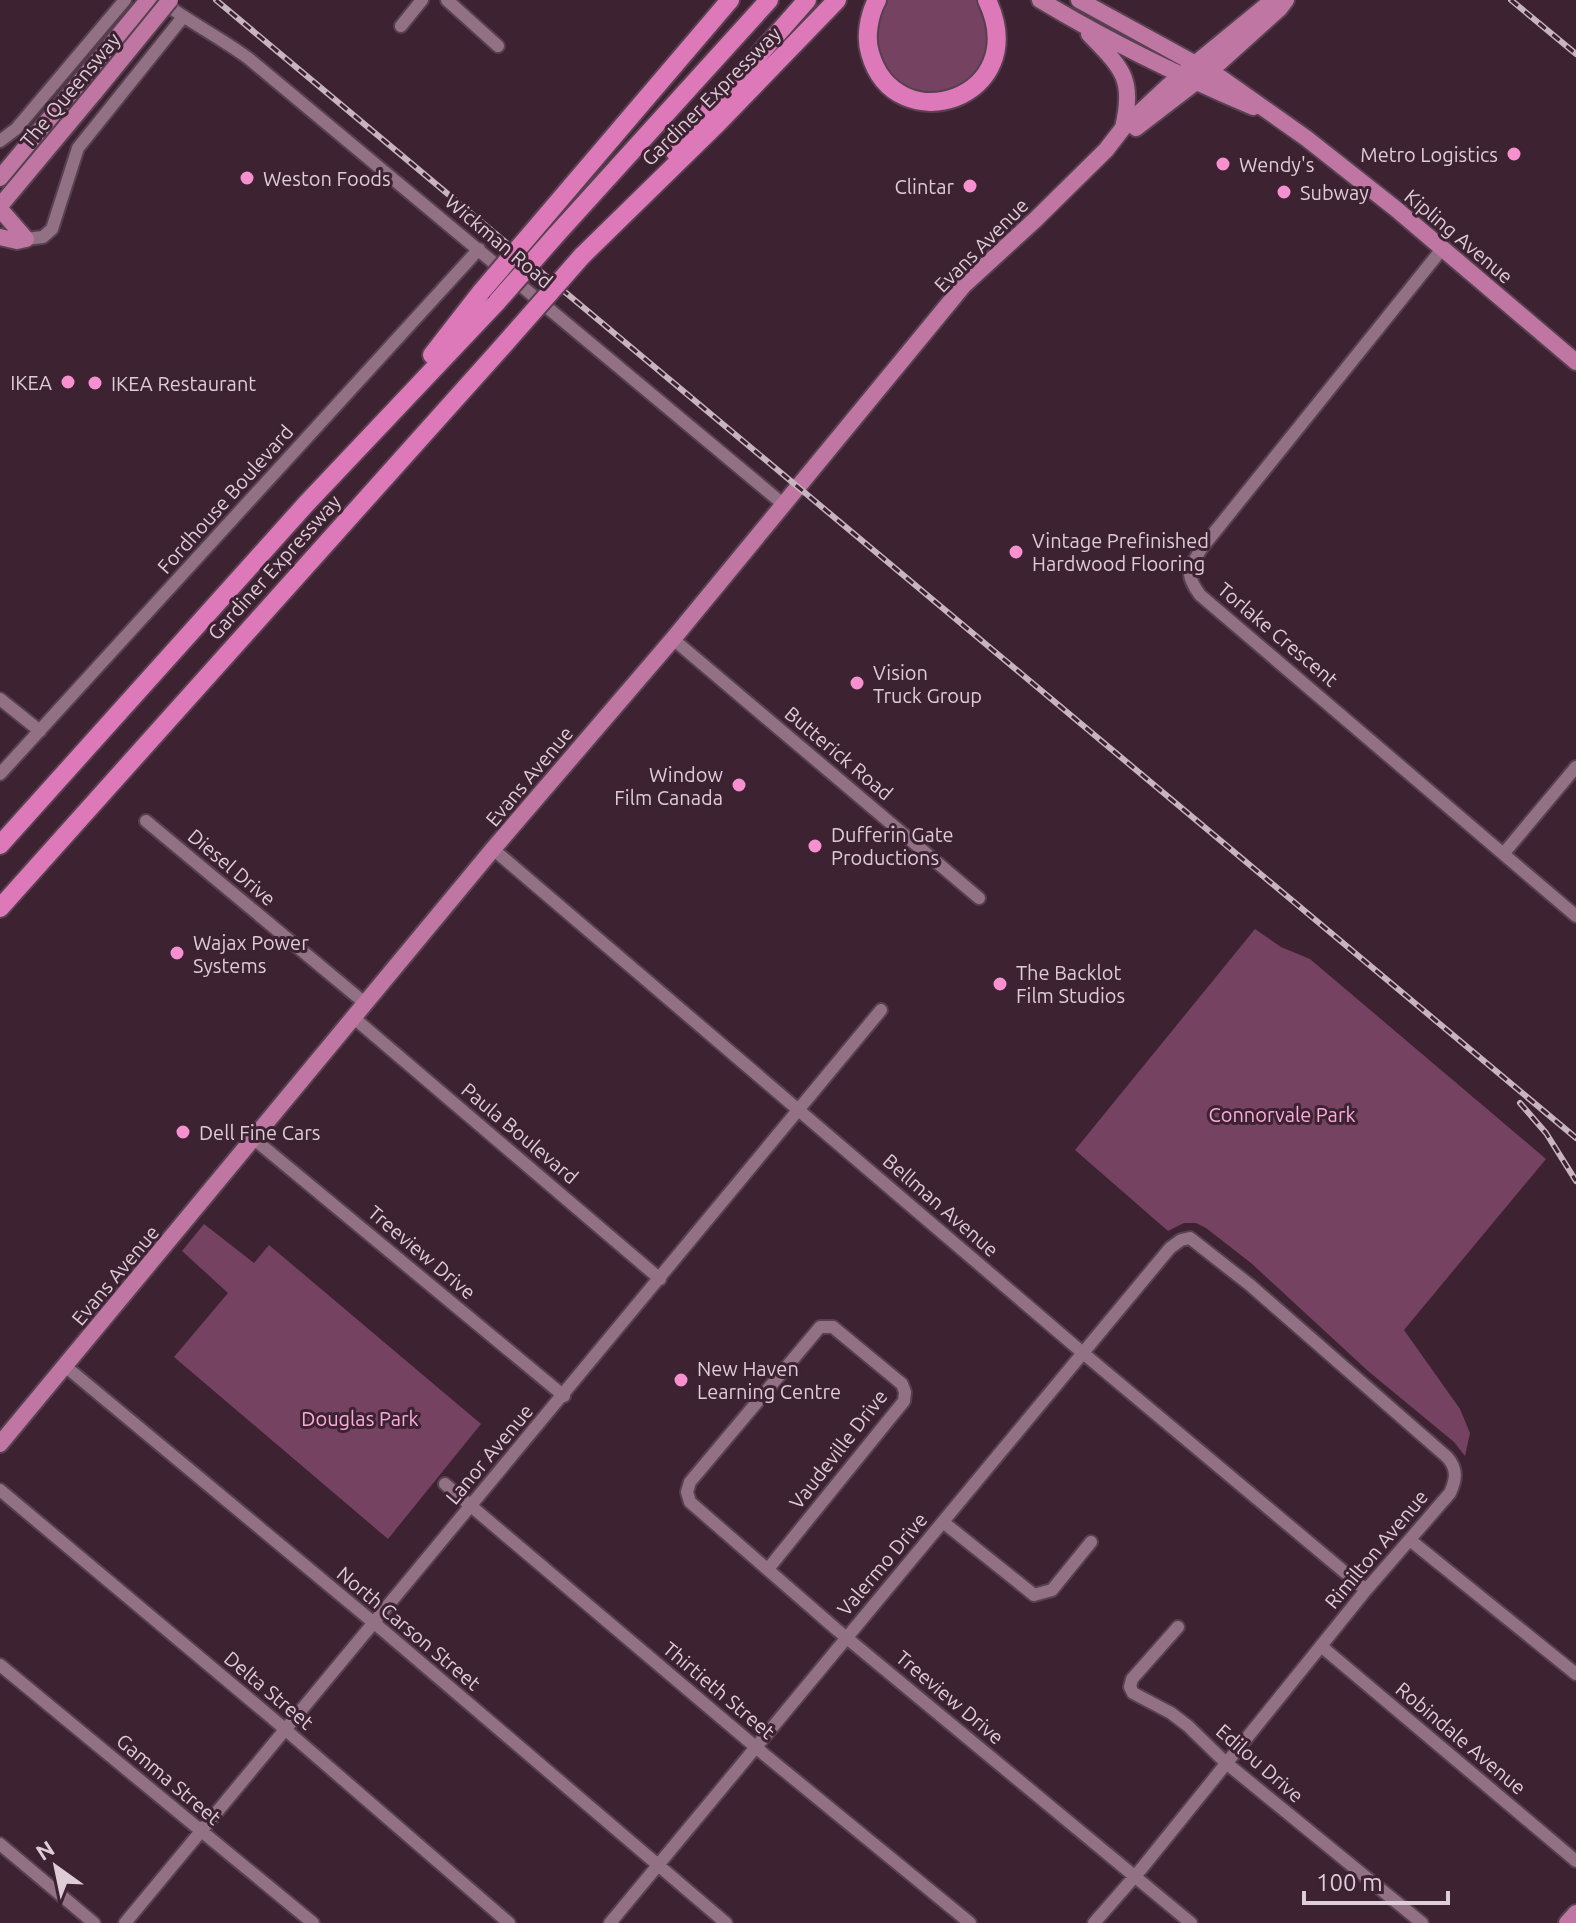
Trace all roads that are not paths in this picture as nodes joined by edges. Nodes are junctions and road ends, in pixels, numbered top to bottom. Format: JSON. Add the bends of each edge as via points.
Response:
{"nodes":[{"id":1,"x":125,"y":0,"type":"edge"},
{"id":2,"x":148,"y":0,"type":"edge"},
{"id":3,"x":159,"y":0,"type":"edge"},
{"id":4,"x":170,"y":0,"type":"edge"},
{"id":5,"x":422,"y":0,"type":"edge"},
{"id":6,"x":447,"y":0,"type":"edge"},
{"id":7,"x":715,"y":0,"type":"edge"},
{"id":8,"x":730,"y":0,"type":"edge"},
{"id":9,"x":769,"y":0,"type":"edge"},
{"id":10,"x":807,"y":0,"type":"edge"},
{"id":11,"x":837,"y":0,"type":"edge"},
{"id":12,"x":877,"y":0,"type":"edge"},
{"id":13,"x":987,"y":0,"type":"edge"},
{"id":14,"x":1040,"y":0,"type":"edge"},
{"id":15,"x":1079,"y":0,"type":"edge"},
{"id":16,"x":1273,"y":0,"type":"edge"},
{"id":17,"x":1286,"y":0,"type":"edge"},
{"id":18,"x":183,"y":17,"type":"junction"},
{"id":19,"x":1080,"y":25,"type":"junction"},
{"id":20,"x":401,"y":26,"type":"dead end"},
{"id":21,"x":498,"y":46,"type":"dead end"},
{"id":22,"x":1235,"y":49,"type":"junction"},
{"id":23,"x":1195,"y":73,"type":"junction"},
{"id":24,"x":88,"y":86,"type":"junction"},
{"id":25,"x":1241,"y":91,"type":"junction"},
{"id":26,"x":645,"y":96,"type":"junction"},
{"id":27,"x":1275,"y":116,"type":"junction"},
{"id":28,"x":1123,"y":128,"type":"junction"},
{"id":29,"x":0,"y":141,"type":"edge"},
{"id":30,"x":1106,"y":150,"type":"junction"},
{"id":31,"x":0,"y":178,"type":"edge"},
{"id":32,"x":0,"y":207,"type":"edge"},
{"id":33,"x":0,"y":237,"type":"edge"},
{"id":34,"x":26,"y":239,"type":"junction"},
{"id":35,"x":479,"y":249,"type":"junction"},
{"id":36,"x":1442,"y":249,"type":"junction"},
{"id":37,"x":582,"y":256,"type":"junction"},
{"id":38,"x":1576,"y":362,"type":"edge"},
{"id":39,"x":388,"y":416,"type":"junction"},
{"id":40,"x":783,"y":504,"type":"junction"},
{"id":41,"x":673,"y":639,"type":"junction"},
{"id":42,"x":0,"y":699,"type":"edge"},
{"id":43,"x":40,"y":731,"type":"junction"},
{"id":44,"x":1576,"y":767,"type":"edge"},
{"id":45,"x":0,"y":774,"type":"edge"},
{"id":46,"x":146,"y":821,"type":"dead end"},
{"id":47,"x":0,"y":845,"type":"edge"},
{"id":48,"x":493,"y":849,"type":"junction"},
{"id":49,"x":1504,"y":853,"type":"junction"},
{"id":50,"x":979,"y":898,"type":"dead end"},
{"id":51,"x":0,"y":908,"type":"edge"},
{"id":52,"x":1576,"y":916,"type":"edge"},
{"id":53,"x":366,"y":1004,"type":"junction"},
{"id":54,"x":881,"y":1010,"type":"dead end"},
{"id":55,"x":354,"y":1018,"type":"junction"},
{"id":56,"x":798,"y":1108,"type":"junction"},
{"id":57,"x":254,"y":1139,"type":"junction"},
{"id":58,"x":1190,"y":1238,"type":"joint"},
{"id":59,"x":660,"y":1279,"type":"junction"},
{"id":60,"x":1083,"y":1353,"type":"junction"},
{"id":61,"x":65,"y":1366,"type":"junction"},
{"id":62,"x":564,"y":1396,"type":"junction"},
{"id":63,"x":0,"y":1444,"type":"edge"},
{"id":64,"x":445,"y":1484,"type":"dead end"},
{"id":65,"x":0,"y":1490,"type":"edge"},
{"id":66,"x":687,"y":1497,"type":"joint"},
{"id":67,"x":472,"y":1506,"type":"junction"},
{"id":68,"x":943,"y":1522,"type":"junction"},
{"id":69,"x":1410,"y":1540,"type":"junction"},
{"id":70,"x":1091,"y":1542,"type":"dead end"},
{"id":71,"x":768,"y":1569,"type":"junction"},
{"id":72,"x":1366,"y":1590,"type":"junction"},
{"id":73,"x":372,"y":1623,"type":"junction"},
{"id":74,"x":1178,"y":1627,"type":"dead end"},
{"id":75,"x":848,"y":1638,"type":"junction"},
{"id":76,"x":1321,"y":1646,"type":"junction"},
{"id":77,"x":0,"y":1665,"type":"edge"},
{"id":78,"x":1576,"y":1674,"type":"edge"},
{"id":79,"x":284,"y":1729,"type":"junction"},
{"id":80,"x":756,"y":1747,"type":"junction"},
{"id":81,"x":1225,"y":1762,"type":"junction"},
{"id":82,"x":200,"y":1830,"type":"junction"},
{"id":83,"x":0,"y":1844,"type":"edge"},
{"id":84,"x":1576,"y":1861,"type":"edge"},
{"id":85,"x":657,"y":1865,"type":"junction"},
{"id":86,"x":1134,"y":1876,"type":"junction"},
{"id":87,"x":1576,"y":1913,"type":"edge"},
{"id":88,"x":94,"y":1923,"type":"edge"},
{"id":89,"x":125,"y":1923,"type":"edge"},
{"id":90,"x":313,"y":1923,"type":"edge"},
{"id":91,"x":509,"y":1923,"type":"edge"},
{"id":92,"x":610,"y":1923,"type":"edge"},
{"id":93,"x":726,"y":1923,"type":"edge"},
{"id":94,"x":970,"y":1923,"type":"edge"},
{"id":95,"x":1094,"y":1923,"type":"edge"},
{"id":96,"x":1191,"y":1923,"type":"edge"},
{"id":97,"x":1422,"y":1923,"type":"edge"},
{"id":98,"x":1567,"y":1923,"type":"edge"}],
"edges":[{"from":1,"to":29,"type":"street","via":[[16,129]]},
{"from":2,"to":24,"type":"main road","name":"The Queensway"},
{"from":3,"to":18,"type":"street","name":"Wickman Road"},
{"from":4,"to":24,"type":"main road","name":"The Queensway","bridge":true},
{"from":5,"to":20,"type":"street"},
{"from":6,"to":21,"type":"street"},
{"from":7,"to":26,"type":"highway"},
{"from":8,"to":26,"type":"highway","name":"Gardiner Expressway"},
{"from":9,"to":39,"type":"highway","name":"Gardiner Expressway","bridge":true},
{"from":10,"to":37,"type":"highway","name":"Gardiner Expressway"},
{"from":11,"to":37,"type":"highway","name":"Gardiner Expressway"},
{"from":12,"to":13,"type":"highway","via":[[868,46],[881,77],[914,100],[938,102],[970,91],[991,67],[998,38]]},
{"from":14,"to":19,"type":"main road","name":"Kipling Avenue"},
{"from":15,"to":23,"type":"main road","name":"Kipling Avenue"},
{"from":16,"to":23,"type":"main road","name":"Evans Avenue"},
{"from":17,"to":22,"type":"main road","name":"Evans Avenue"},
{"from":18,"to":34,"type":"street","via":[[78,148],[52,229],[43,237]]},
{"from":18,"to":35,"type":"street","name":"Wickman Road","via":[[248,58]]},
{"from":19,"to":23,"type":"main road","name":"Kipling Avenue"},
{"from":19,"to":28,"type":"main road","via":[[1120,66],[1128,105]]},
{"from":22,"to":23,"type":"main road","name":"Evans Avenue"},
{"from":22,"to":25,"type":"main road","via":[[1233,70]]},
{"from":23,"to":25,"type":"main road","name":"Kipling Avenue"},
{"from":23,"to":27,"type":"main road","name":"Kipling Avenue"},
{"from":23,"to":28,"type":"main road","name":"Evans Avenue"},
{"from":23,"to":30,"type":"main road","name":"Evans Avenue"},
{"from":24,"to":31,"type":"main road","name":"The Queensway"},
{"from":24,"to":32,"type":"main road","name":"The Queensway"},
{"from":25,"to":27,"type":"main road","name":"Kipling Avenue"},
{"from":26,"to":39,"type":"highway","name":"Gardiner Expressway","bridge":true,"via":[[481,292]]},
{"from":27,"to":36,"type":"main road","name":"Kipling Avenue"},
{"from":28,"to":30,"type":"main road","name":"Evans Avenue"},
{"from":30,"to":40,"type":"main road","name":"Evans Avenue","via":[[964,285]]},
{"from":32,"to":34,"type":"main road"},
{"from":33,"to":34,"type":"main road"},
{"from":35,"to":40,"type":"street","name":"Wickman Road"},
{"from":35,"to":43,"type":"street","name":"Fordhouse Boulevard"},
{"from":36,"to":38,"type":"main road","name":"Kipling Avenue"},
{"from":36,"to":49,"type":"street","name":"Torlake Crescent","via":[[1201,549],[1189,580],[1200,595]]},
{"from":37,"to":51,"type":"highway","name":"Gardiner Expressway","bridge":true},
{"from":39,"to":47,"type":"highway","name":"Gardiner Expressway"},
{"from":40,"to":41,"type":"main road","name":"Evans Avenue"},
{"from":41,"to":48,"type":"main road","name":"Evans Avenue"},
{"from":41,"to":50,"type":"street","name":"Butterick Road"},
{"from":42,"to":43,"type":"street"},
{"from":43,"to":45,"type":"street","name":"Fordhouse Boulevard"},
{"from":44,"to":49,"type":"street"},
{"from":46,"to":53,"type":"street","name":"Diesel Drive"},
{"from":48,"to":53,"type":"main road","name":"Evans Avenue"},
{"from":48,"to":56,"type":"street","name":"Bellman Avenue"},
{"from":49,"to":52,"type":"street"},
{"from":53,"to":55,"type":"main road","name":"Evans Avenue"},
{"from":54,"to":56,"type":"street","name":"Lanor Avenue"},
{"from":55,"to":57,"type":"main road","name":"Evans Avenue"},
{"from":55,"to":59,"type":"street","name":"Paula Boulevard"},
{"from":56,"to":59,"type":"street","name":"Lanor Avenue"},
{"from":56,"to":60,"type":"street","name":"Bellman Avenue"},
{"from":57,"to":61,"type":"main road","name":"Evans Avenue"},
{"from":57,"to":62,"type":"street","name":"Treeview Drive"},
{"from":58,"to":60,"type":"street","name":"Valermo Drive","via":[[1170,1248]]},
{"from":58,"to":69,"type":"street","name":"Rimilton Avenue","via":[[1452,1463],[1456,1477],[1450,1493]]},
{"from":59,"to":62,"type":"street","name":"Lanor Avenue"},
{"from":60,"to":68,"type":"street","name":"Valermo Drive"},
{"from":60,"to":72,"type":"street","name":"Bellman Avenue"},
{"from":61,"to":63,"type":"main road","name":"Evans Avenue"},
{"from":61,"to":73,"type":"street","name":"North Carson Street"},
{"from":62,"to":67,"type":"street","name":"Lanor Avenue"},
{"from":64,"to":67,"type":"street","name":"Thirtieth Street"},
{"from":65,"to":79,"type":"street","name":"Delta Street"},
{"from":66,"to":71,"type":"street","name":"Treeview Drive"},
{"from":66,"to":71,"type":"street","name":"Vaudeville Drive","via":[[690,1482],[820,1327],[833,1327],[902,1384],[904,1401]]},
{"from":67,"to":73,"type":"street","name":"Lanor Avenue"},
{"from":67,"to":80,"type":"street","name":"Thirtieth Street"},
{"from":68,"to":70,"type":"street","via":[[1034,1595],[1052,1590]]},
{"from":68,"to":75,"type":"street","name":"Valermo Drive"},
{"from":69,"to":72,"type":"street","name":"Rimilton Avenue"},
{"from":69,"to":78,"type":"street"},
{"from":71,"to":75,"type":"street","name":"Treeview Drive"},
{"from":72,"to":76,"type":"street","name":"Rimilton Avenue"},
{"from":73,"to":79,"type":"street","name":"Lanor Avenue"},
{"from":73,"to":85,"type":"street","name":"North Carson Street"},
{"from":74,"to":81,"type":"street","name":"Edilou Drive","via":[[1130,1687],[1188,1726]]},
{"from":75,"to":80,"type":"street","name":"Valermo Drive"},
{"from":75,"to":86,"type":"street","name":"Treeview Drive"},
{"from":76,"to":81,"type":"street","name":"Rimilton Avenue"},
{"from":76,"to":84,"type":"street","name":"Robindale Avenue"},
{"from":77,"to":82,"type":"street","name":"Gamma Street"},
{"from":79,"to":82,"type":"street","name":"Lanor Avenue"},
{"from":79,"to":91,"type":"street","name":"Delta Street"},
{"from":80,"to":85,"type":"street","name":"Valermo Drive"},
{"from":80,"to":94,"type":"street","name":"Thirtieth Street"},
{"from":81,"to":86,"type":"street","name":"Rimilton Avenue"},
{"from":81,"to":97,"type":"street","name":"Edilou Drive"},
{"from":82,"to":89,"type":"street","name":"Lanor Avenue"},
{"from":82,"to":90,"type":"street","name":"Gamma Street"},
{"from":83,"to":88,"type":"street"},
{"from":85,"to":92,"type":"street","name":"Valermo Drive"},
{"from":85,"to":93,"type":"street","name":"North Carson Street"},
{"from":86,"to":95,"type":"street","name":"Rimilton Avenue"},
{"from":86,"to":96,"type":"street","name":"Treeview Drive"},
{"from":87,"to":98,"type":"main road"}]}
